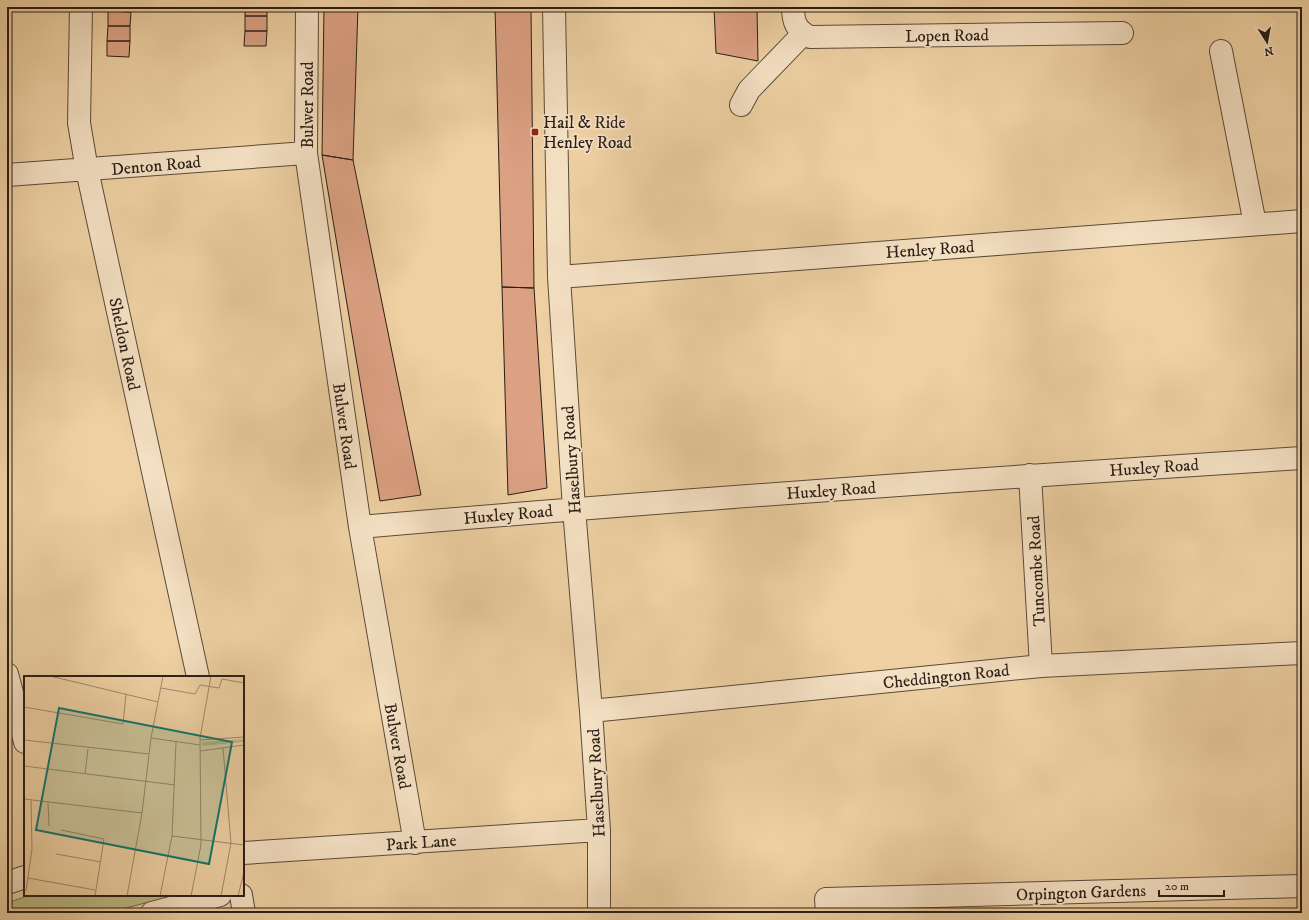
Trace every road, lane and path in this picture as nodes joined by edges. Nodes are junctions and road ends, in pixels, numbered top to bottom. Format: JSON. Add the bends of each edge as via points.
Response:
{"nodes":[{"id":1,"x":81,"y":7,"type":"edge"},
{"id":2,"x":307,"y":7,"type":"edge"},
{"id":3,"x":554,"y":7,"type":"edge"},
{"id":4,"x":793,"y":7,"type":"edge"},
{"id":5,"x":1122,"y":33,"type":"dead end"},
{"id":6,"x":804,"y":34,"type":"junction"},
{"id":7,"x":1221,"y":51,"type":"dead end"},
{"id":8,"x":741,"y":105,"type":"dead end"},
{"id":9,"x":306,"y":153,"type":"junction"},
{"id":10,"x":87,"y":170,"type":"junction"},
{"id":11,"x":7,"y":175,"type":"edge"},
{"id":12,"x":1302,"y":221,"type":"edge"},
{"id":13,"x":1255,"y":224,"type":"junction"},
{"id":14,"x":559,"y":277,"type":"junction"},
{"id":15,"x":1302,"y":458,"type":"edge"},
{"id":16,"x":1030,"y":475,"type":"junction"},
{"id":17,"x":574,"y":509,"type":"junction"},
{"id":18,"x":360,"y":527,"type":"junction"},
{"id":19,"x":1302,"y":653,"type":"edge"},
{"id":20,"x":1041,"y":666,"type":"junction"},
{"id":21,"x":7,"y":674,"type":"edge"},
{"id":22,"x":198,"y":676,"type":"edge"},
{"id":23,"x":592,"y":711,"type":"junction"},
{"id":24,"x":24,"y":738,"type":"edge"},
{"id":25,"x":599,"y":830,"type":"junction"},
{"id":26,"x":414,"y":843,"type":"junction"},
{"id":27,"x":244,"y":854,"type":"edge"},
{"id":28,"x":24,"y":877,"type":"edge"},
{"id":29,"x":7,"y":883,"type":"edge"},
{"id":30,"x":1302,"y":886,"type":"edge"},
{"id":31,"x":216,"y":896,"type":"edge"},
{"id":32,"x":241,"y":896,"type":"edge"},
{"id":33,"x":152,"y":913,"type":"edge"},
{"id":34,"x":244,"y":913,"type":"edge"},
{"id":35,"x":599,"y":913,"type":"edge"},
{"id":36,"x":827,"y":913,"type":"edge"}],
"edges":[{"from":1,"to":10,"type":"street","name":"Sheldon Road","via":[[79,123]]},
{"from":2,"to":9,"type":"street","name":"Bulwer Road"},
{"from":3,"to":14,"type":"street","name":"Haselbury Road"},
{"from":4,"to":6,"type":"street","via":[[794,22]]},
{"from":5,"to":6,"type":"street","name":"Lopen Road","via":[[817,37]]},
{"from":6,"to":8,"type":"street","via":[[749,90]]},
{"from":7,"to":13,"type":"street"},
{"from":9,"to":10,"type":"street","name":"Denton Road"},
{"from":9,"to":18,"type":"street","name":"Bulwer Road"},
{"from":10,"to":11,"type":"street","name":"Denton Road"},
{"from":10,"to":22,"type":"street","name":"Sheldon Road"},
{"from":12,"to":13,"type":"street","name":"Henley Road"},
{"from":13,"to":14,"type":"street","name":"Henley Road"},
{"from":14,"to":17,"type":"street","name":"Haselbury Road"},
{"from":15,"to":16,"type":"street","name":"Huxley Road"},
{"from":16,"to":17,"type":"street","name":"Huxley Road"},
{"from":16,"to":20,"type":"street","name":"Tuncombe Road"},
{"from":17,"to":18,"type":"street","name":"Huxley Road"},
{"from":17,"to":23,"type":"street","name":"Haselbury Road"},
{"from":18,"to":26,"type":"street","name":"Bulwer Road"},
{"from":19,"to":20,"type":"street","name":"Cheddington Road"},
{"from":20,"to":23,"type":"street","name":"Cheddington Road"},
{"from":21,"to":24,"type":"street"},
{"from":23,"to":25,"type":"street","name":"Haselbury Road"},
{"from":25,"to":26,"type":"street","name":"Park Lane"},
{"from":25,"to":35,"type":"street","name":"Haselbury Road"},
{"from":26,"to":27,"type":"street","name":"Park Lane"},
{"from":28,"to":29,"type":"street"},
{"from":30,"to":36,"type":"street","name":"Orpington Gardens","via":[[826,899]]},
{"from":31,"to":33,"type":"street"},
{"from":32,"to":34,"type":"street"}]}
